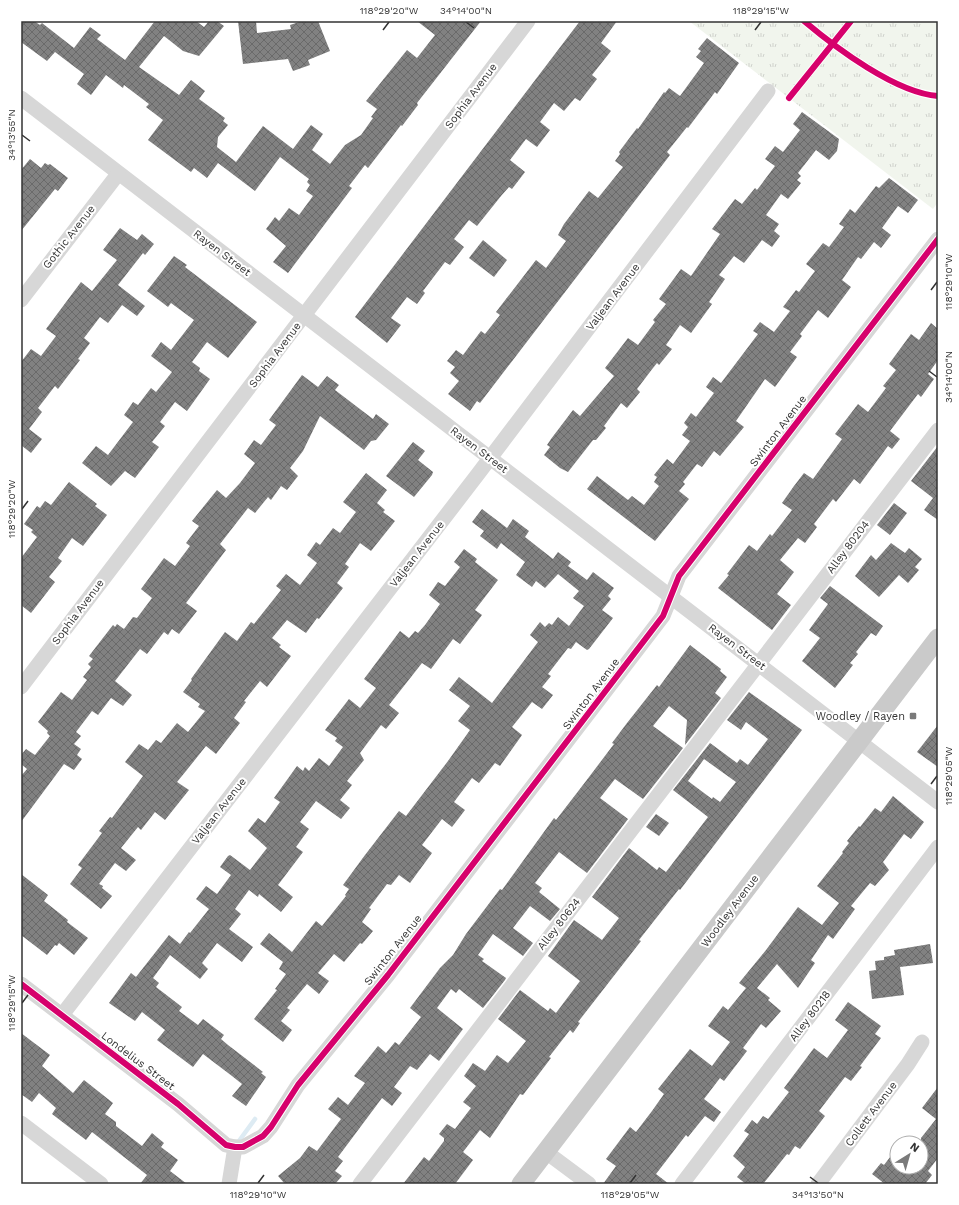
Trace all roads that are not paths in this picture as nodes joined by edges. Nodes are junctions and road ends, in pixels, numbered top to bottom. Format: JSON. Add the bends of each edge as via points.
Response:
{"nodes":[{"id":1,"x":528,"y":21,"type":"edge"},
{"id":2,"x":768,"y":91,"type":"dead end"},
{"id":3,"x":21,"y":98,"type":"edge"},
{"id":4,"x":118,"y":174,"type":"junction"},
{"id":5,"x":938,"y":239,"type":"edge"},
{"id":6,"x":21,"y":300,"type":"edge"},
{"id":7,"x":304,"y":316,"type":"junction"},
{"id":8,"x":938,"y":430,"type":"edge"},
{"id":9,"x":490,"y":459,"type":"junction"},
{"id":10,"x":670,"y":598,"type":"junction"},
{"id":11,"x":938,"y":638,"type":"edge"},
{"id":12,"x":759,"y":664,"type":"junction"},
{"id":13,"x":21,"y":687,"type":"edge"},
{"id":14,"x":860,"y":741,"type":"junction"},
{"id":15,"x":938,"y":802,"type":"edge"},
{"id":16,"x":938,"y":847,"type":"edge"},
{"id":17,"x":21,"y":984,"type":"edge"},
{"id":18,"x":62,"y":1015,"type":"junction"},
{"id":19,"x":922,"y":1042,"type":"dead end"},
{"id":20,"x":21,"y":1122,"type":"edge"},
{"id":21,"x":239,"y":1147,"type":"junction"},
{"id":22,"x":546,"y":1152,"type":"junction"},
{"id":23,"x":101,"y":1184,"type":"edge"},
{"id":24,"x":229,"y":1184,"type":"edge"},
{"id":25,"x":360,"y":1184,"type":"edge"},
{"id":26,"x":521,"y":1184,"type":"edge"},
{"id":27,"x":589,"y":1184,"type":"edge"},
{"id":28,"x":682,"y":1184,"type":"edge"},
{"id":29,"x":818,"y":1184,"type":"edge"}],
"edges":[{"from":1,"to":7,"type":"street","name":"Sophia Avenue"},
{"from":2,"to":9,"type":"street","name":"Valjean Avenue"},
{"from":3,"to":4,"type":"street","name":"Rayen Street"},
{"from":4,"to":6,"type":"street","name":"Gothic Avenue"},
{"from":4,"to":7,"type":"street","name":"Rayen Street"},
{"from":5,"to":10,"type":"street","name":"Swinton Avenue","via":[[679,576]]},
{"from":7,"to":9,"type":"street","name":"Rayen Street"},
{"from":7,"to":13,"type":"street","name":"Sophia Avenue"},
{"from":8,"to":12,"type":"street","name":"Alley 80204"},
{"from":9,"to":10,"type":"street","name":"Rayen Street"},
{"from":9,"to":18,"type":"street","name":"Valjean Avenue"},
{"from":10,"to":12,"type":"street","name":"Rayen Street"},
{"from":10,"to":21,"type":"street","name":"Swinton Avenue","via":[[663,616],[388,975],[294,1091],[271,1127],[263,1136]]},
{"from":11,"to":14,"type":"main road","name":"Woodley Avenue"},
{"from":12,"to":14,"type":"street","name":"Rayen Street"},
{"from":12,"to":25,"type":"street","name":"Alley 80624"},
{"from":14,"to":15,"type":"street","name":"Rayen Street"},
{"from":14,"to":22,"type":"main road","name":"Woodley Avenue"},
{"from":16,"to":28,"type":"street","name":"Alley 80218"},
{"from":17,"to":18,"type":"street","name":"Londelius Street"},
{"from":18,"to":21,"type":"street","name":"Londelius Street","via":[[178,1104],[226,1145]]},
{"from":19,"to":29,"type":"street","name":"Collett Avenue"},
{"from":20,"to":23,"type":"street"},
{"from":21,"to":24,"type":"street"},
{"from":22,"to":26,"type":"main road","name":"Woodley Avenue"},
{"from":22,"to":27,"type":"street"}]}
